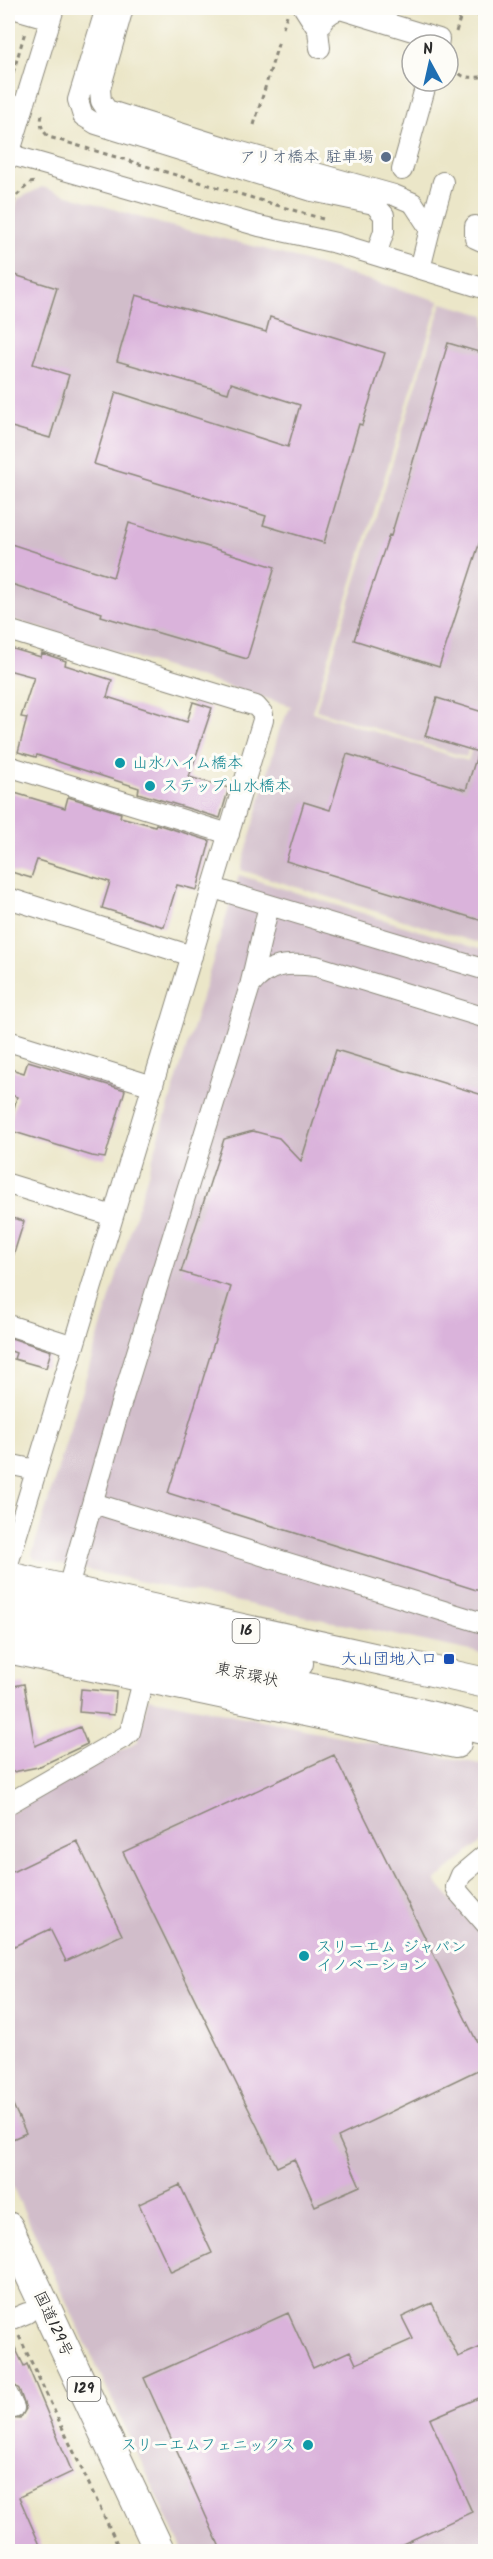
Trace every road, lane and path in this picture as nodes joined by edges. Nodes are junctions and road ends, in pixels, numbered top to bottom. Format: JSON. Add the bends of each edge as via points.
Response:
{"nodes":[{"id":1,"x":12,"y":8,"type":"edge"},
{"id":2,"x":106,"y":8,"type":"edge"},
{"id":3,"x":123,"y":8,"type":"edge"},
{"id":4,"x":304,"y":8,"type":"edge"},
{"id":5,"x":463,"y":8,"type":"edge"},
{"id":6,"x":474,"y":8,"type":"edge"},
{"id":7,"x":52,"y":13,"type":"edge"},
{"id":8,"x":28,"y":23,"type":"dead end"},
{"id":9,"x":486,"y":23,"type":"edge"},
{"id":10,"x":419,"y":33,"type":"edge"},
{"id":11,"x":456,"y":33,"type":"dead end"},
{"id":12,"x":279,"y":41,"type":"dead end"},
{"id":13,"x":460,"y":74,"type":"edge"},
{"id":14,"x":486,"y":77,"type":"edge"},
{"id":15,"x":8,"y":90,"type":"edge"},
{"id":16,"x":424,"y":93,"type":"edge"},
{"id":17,"x":254,"y":125,"type":"dead end"},
{"id":18,"x":8,"y":155,"type":"edge"},
{"id":19,"x":402,"y":170,"type":"dead end"},
{"id":20,"x":443,"y":182,"type":"dead end"},
{"id":21,"x":475,"y":226,"type":"dead end"},
{"id":22,"x":430,"y":229,"type":"junction"},
{"id":23,"x":486,"y":243,"type":"edge"},
{"id":24,"x":376,"y":255,"type":"junction"},
{"id":25,"x":420,"y":269,"type":"junction"},
{"id":26,"x":486,"y":289,"type":"edge"},
{"id":27,"x":8,"y":630,"type":"edge"},
{"id":28,"x":8,"y":766,"type":"edge"},
{"id":29,"x":229,"y":834,"type":"junction"},
{"id":30,"x":213,"y":888,"type":"junction"},
{"id":31,"x":8,"y":898,"type":"edge"},
{"id":32,"x":269,"y":905,"type":"junction"},
{"id":33,"x":192,"y":956,"type":"junction"},
{"id":34,"x":486,"y":970,"type":"edge"},
{"id":35,"x":250,"y":986,"type":"junction"},
{"id":36,"x":486,"y":1018,"type":"edge"},
{"id":37,"x":8,"y":1041,"type":"edge"},
{"id":38,"x":153,"y":1086,"type":"junction"},
{"id":39,"x":8,"y":1184,"type":"edge"},
{"id":40,"x":113,"y":1216,"type":"junction"},
{"id":41,"x":8,"y":1325,"type":"edge"},
{"id":42,"x":74,"y":1346,"type":"junction"},
{"id":43,"x":8,"y":1464,"type":"edge"},
{"id":44,"x":36,"y":1470,"type":"junction"},
{"id":45,"x":93,"y":1503,"type":"junction"},
{"id":46,"x":8,"y":1564,"type":"edge"},
{"id":47,"x":8,"y":1577,"type":"edge"},
{"id":48,"x":67,"y":1590,"type":"junction"},
{"id":49,"x":8,"y":1603,"type":"edge"},
{"id":50,"x":486,"y":1624,"type":"edge"},
{"id":51,"x":8,"y":1625,"type":"edge"},
{"id":52,"x":8,"y":1648,"type":"edge"},
{"id":53,"x":144,"y":1677,"type":"junction"},
{"id":54,"x":486,"y":1683,"type":"edge"},
{"id":55,"x":486,"y":1702,"type":"edge"},
{"id":56,"x":486,"y":1730,"type":"edge"},
{"id":57,"x":486,"y":1749,"type":"edge"},
{"id":58,"x":8,"y":1804,"type":"edge"},
{"id":59,"x":486,"y":1854,"type":"edge"},
{"id":60,"x":486,"y":1924,"type":"edge"},
{"id":61,"x":8,"y":2227,"type":"edge"},
{"id":62,"x":8,"y":2272,"type":"edge"},
{"id":63,"x":15,"y":2318,"type":"edge"},
{"id":64,"x":121,"y":2552,"type":"edge"},
{"id":65,"x":138,"y":2552,"type":"edge"},
{"id":66,"x":160,"y":2552,"type":"edge"}],
"edges":[{"from":1,"to":7,"type":"street"},
{"from":2,"to":24,"type":"street","via":[[78,100],[83,116],[96,124],[312,191],[374,204],[384,215],[384,231]]},
{"from":3,"to":22,"type":"street","via":[[100,89],[107,110],[394,195],[413,203]]},
{"from":4,"to":10,"type":"street","via":[[319,39],[324,19],[340,9]]},
{"from":5,"to":11,"type":"path"},
{"from":6,"to":9,"type":"path"},
{"from":7,"to":18,"type":"street"},
{"from":8,"to":15,"type":"path"},
{"from":12,"to":17,"type":"path"},
{"from":13,"to":14,"type":"path","via":[[471,79]]},
{"from":16,"to":19,"type":"street"},
{"from":18,"to":24,"type":"street"},
{"from":20,"to":22,"type":"street"},
{"from":21,"to":23,"type":"street","via":[[475,238]]},
{"from":22,"to":25,"type":"street"},
{"from":24,"to":25,"type":"street"},
{"from":25,"to":26,"type":"street"},
{"from":27,"to":29,"type":"street","via":[[256,706],[263,720]]},
{"from":28,"to":29,"type":"street"},
{"from":29,"to":30,"type":"street"},
{"from":30,"to":32,"type":"street"},
{"from":30,"to":33,"type":"street"},
{"from":31,"to":33,"type":"street"},
{"from":32,"to":34,"type":"street"},
{"from":32,"to":35,"type":"street"},
{"from":33,"to":38,"type":"street"},
{"from":35,"to":36,"type":"street","via":[[271,968],[291,964],[316,966]]},
{"from":35,"to":45,"type":"street"},
{"from":37,"to":38,"type":"street"},
{"from":38,"to":40,"type":"street"},
{"from":39,"to":40,"type":"street"},
{"from":40,"to":42,"type":"street"},
{"from":41,"to":42,"type":"street"},
{"from":42,"to":44,"type":"street"},
{"from":43,"to":44,"type":"street"},
{"from":44,"to":46,"type":"street"},
{"from":45,"to":48,"type":"street"},
{"from":45,"to":50,"type":"street"},
{"from":47,"to":48,"type":"highway","number":"16"},
{"from":48,"to":54,"type":"highway","number":"16"},
{"from":49,"to":55,"type":"highway","name":"東京環状","number":"16"},
{"from":51,"to":56,"type":"highway","name":"東京環状","via":[[364,1700]]},
{"from":52,"to":53,"type":"highway"},
{"from":53,"to":57,"type":"highway"},
{"from":53,"to":58,"type":"street","via":[[126,1736]]},
{"from":59,"to":60,"type":"street","via":[[461,1875],[456,1887]]},
{"from":61,"to":66,"type":"highway","name":"国道129号","number":"129"},
{"from":62,"to":63,"type":"highway","name":"国道129号","number":"129"},
{"from":63,"to":64,"type":"path"},
{"from":63,"to":65,"type":"highway","name":"国道129号","number":"129"}]}
